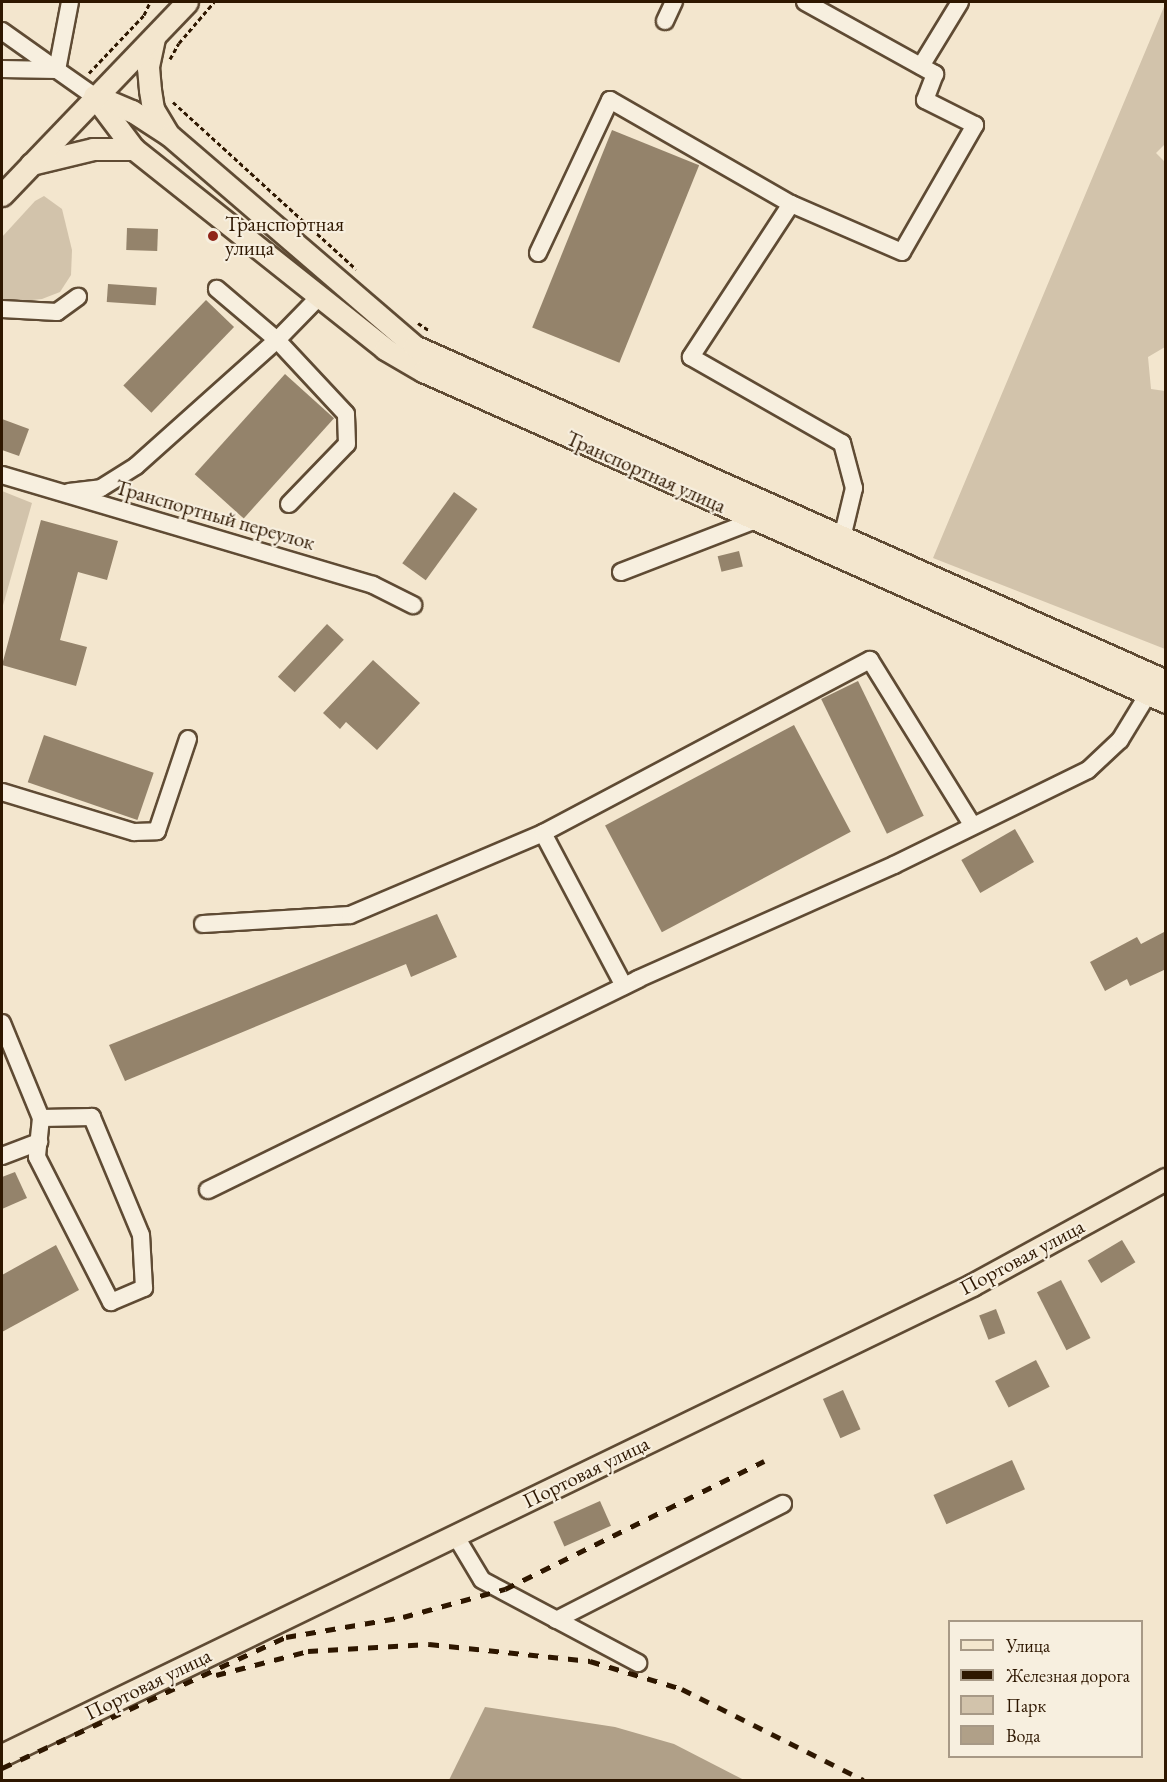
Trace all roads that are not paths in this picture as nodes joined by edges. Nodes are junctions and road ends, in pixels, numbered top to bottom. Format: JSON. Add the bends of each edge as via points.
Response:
{"nodes":[{"id":1,"x":70,"y":2,"type":"edge"},
{"id":2,"x":187,"y":2,"type":"edge"},
{"id":3,"x":674,"y":2,"type":"edge"},
{"id":4,"x":805,"y":2,"type":"edge"},
{"id":5,"x":960,"y":2,"type":"edge"},
{"id":6,"x":666,"y":21,"type":"dead end"},
{"id":7,"x":2,"y":31,"type":"edge"},
{"id":8,"x":154,"y":38,"type":"junction"},
{"id":9,"x":921,"y":66,"type":"junction"},
{"id":10,"x":2,"y":69,"type":"edge"},
{"id":11,"x":57,"y":70,"type":"junction"},
{"id":12,"x":94,"y":96,"type":"junction"},
{"id":13,"x":169,"y":135,"type":"junction"},
{"id":14,"x":134,"y":149,"type":"junction"},
{"id":15,"x":28,"y":166,"type":"junction"},
{"id":16,"x":2,"y":195,"type":"edge"},
{"id":17,"x":791,"y":204,"type":"junction"},
{"id":18,"x":538,"y":253,"type":"dead end"},
{"id":19,"x":217,"y":289,"type":"dead end"},
{"id":20,"x":78,"y":297,"type":"dead end"},
{"id":21,"x":318,"y":298,"type":"junction"},
{"id":22,"x":2,"y":309,"type":"edge"},
{"id":23,"x":277,"y":340,"type":"junction"},
{"id":24,"x":2,"y":475,"type":"edge"},
{"id":25,"x":62,"y":493,"type":"junction"},
{"id":26,"x":289,"y":504,"type":"dead end"},
{"id":27,"x":760,"y":512,"type":"junction"},
{"id":28,"x":842,"y":538,"type":"junction"},
{"id":29,"x":621,"y":572,"type":"dead end"},
{"id":30,"x":414,"y":605,"type":"dead end"},
{"id":31,"x":1160,"y":688,"type":"edge"},
{"id":32,"x":188,"y":739,"type":"dead end"},
{"id":33,"x":2,"y":792,"type":"edge"},
{"id":34,"x":973,"y":826,"type":"junction"},
{"id":35,"x":543,"y":833,"type":"junction"},
{"id":36,"x":203,"y":924,"type":"dead end"},
{"id":37,"x":624,"y":986,"type":"junction"},
{"id":38,"x":2,"y":1023,"type":"edge"},
{"id":39,"x":41,"y":1118,"type":"junction"},
{"id":40,"x":39,"y":1142,"type":"junction"},
{"id":41,"x":2,"y":1156,"type":"edge"},
{"id":42,"x":1166,"y":1179,"type":"edge"},
{"id":43,"x":208,"y":1190,"type":"dead end"},
{"id":44,"x":783,"y":1504,"type":"dead end"},
{"id":45,"x":456,"y":1535,"type":"junction"},
{"id":46,"x":556,"y":1620,"type":"junction"},
{"id":47,"x":638,"y":1663,"type":"dead end"},
{"id":48,"x":2,"y":1755,"type":"edge"}],
"edges":[{"from":1,"to":11,"type":"street"},
{"from":2,"to":8,"type":"main road"},
{"from":3,"to":6,"type":"street"},
{"from":4,"to":9,"type":"street"},
{"from":5,"to":9,"type":"street"},
{"from":7,"to":11,"type":"street","name":"Транспортная улица"},
{"from":8,"to":12,"type":"main road"},
{"from":8,"to":13,"type":"main road","name":"Транспортная улица","via":[[148,67],[150,90],[153,109]]},
{"from":9,"to":17,"type":"street","via":[[935,74],[925,100],[975,124],[902,252]]},
{"from":10,"to":11,"type":"street"},
{"from":11,"to":12,"type":"street","name":"Транспортная улица"},
{"from":12,"to":13,"type":"main road","name":"Транспортная улица","via":[[132,111]]},
{"from":12,"to":14,"type":"main road","name":"Транспортная улица"},
{"from":12,"to":15,"type":"main road"},
{"from":13,"to":27,"type":"main road","name":"Транспортная улица","via":[[414,346]]},
{"from":14,"to":15,"type":"main road","via":[[93,149],[41,159]]},
{"from":14,"to":21,"type":"main road","name":"Транспортная улица"},
{"from":15,"to":16,"type":"main road"},
{"from":17,"to":18,"type":"street","via":[[610,100]]},
{"from":17,"to":28,"type":"street","via":[[691,357],[842,443],[854,488]]},
{"from":19,"to":23,"type":"street"},
{"from":20,"to":22,"type":"street","via":[[57,312]]},
{"from":21,"to":23,"type":"street"},
{"from":21,"to":27,"type":"main road","name":"Транспортная улица","via":[[385,349],[423,371]]},
{"from":23,"to":25,"type":"street","via":[[136,466],[101,488]]},
{"from":23,"to":26,"type":"street","via":[[346,414],[347,444]]},
{"from":24,"to":25,"type":"street","name":"Транспортный переулок"},
{"from":25,"to":30,"type":"street","name":"Транспортный переулок","via":[[373,585]]},
{"from":27,"to":28,"type":"main road","name":"Транспортная улица"},
{"from":27,"to":29,"type":"street"},
{"from":27,"to":31,"type":"main road","name":"Транспортная улица"},
{"from":28,"to":31,"type":"main road","name":"Транспортная улица"},
{"from":31,"to":34,"type":"street","via":[[1120,740],[1088,770]]},
{"from":32,"to":33,"type":"street","via":[[157,831],[134,832]]},
{"from":34,"to":35,"type":"street","via":[[870,660]]},
{"from":34,"to":37,"type":"street"},
{"from":35,"to":36,"type":"street","via":[[350,915]]},
{"from":35,"to":37,"type":"street"},
{"from":37,"to":43,"type":"street"},
{"from":38,"to":39,"type":"street"},
{"from":39,"to":40,"type":"street"},
{"from":39,"to":40,"type":"street","via":[[92,1117],[141,1235],[144,1288],[111,1302],[38,1157]]},
{"from":40,"to":41,"type":"street"},
{"from":42,"to":45,"type":"main road","name":"Портовая улица","via":[[972,1285]]},
{"from":44,"to":46,"type":"street"},
{"from":45,"to":46,"type":"street","via":[[482,1580]]},
{"from":45,"to":48,"type":"main road","name":"Портовая улица"},
{"from":46,"to":47,"type":"street"}]}
